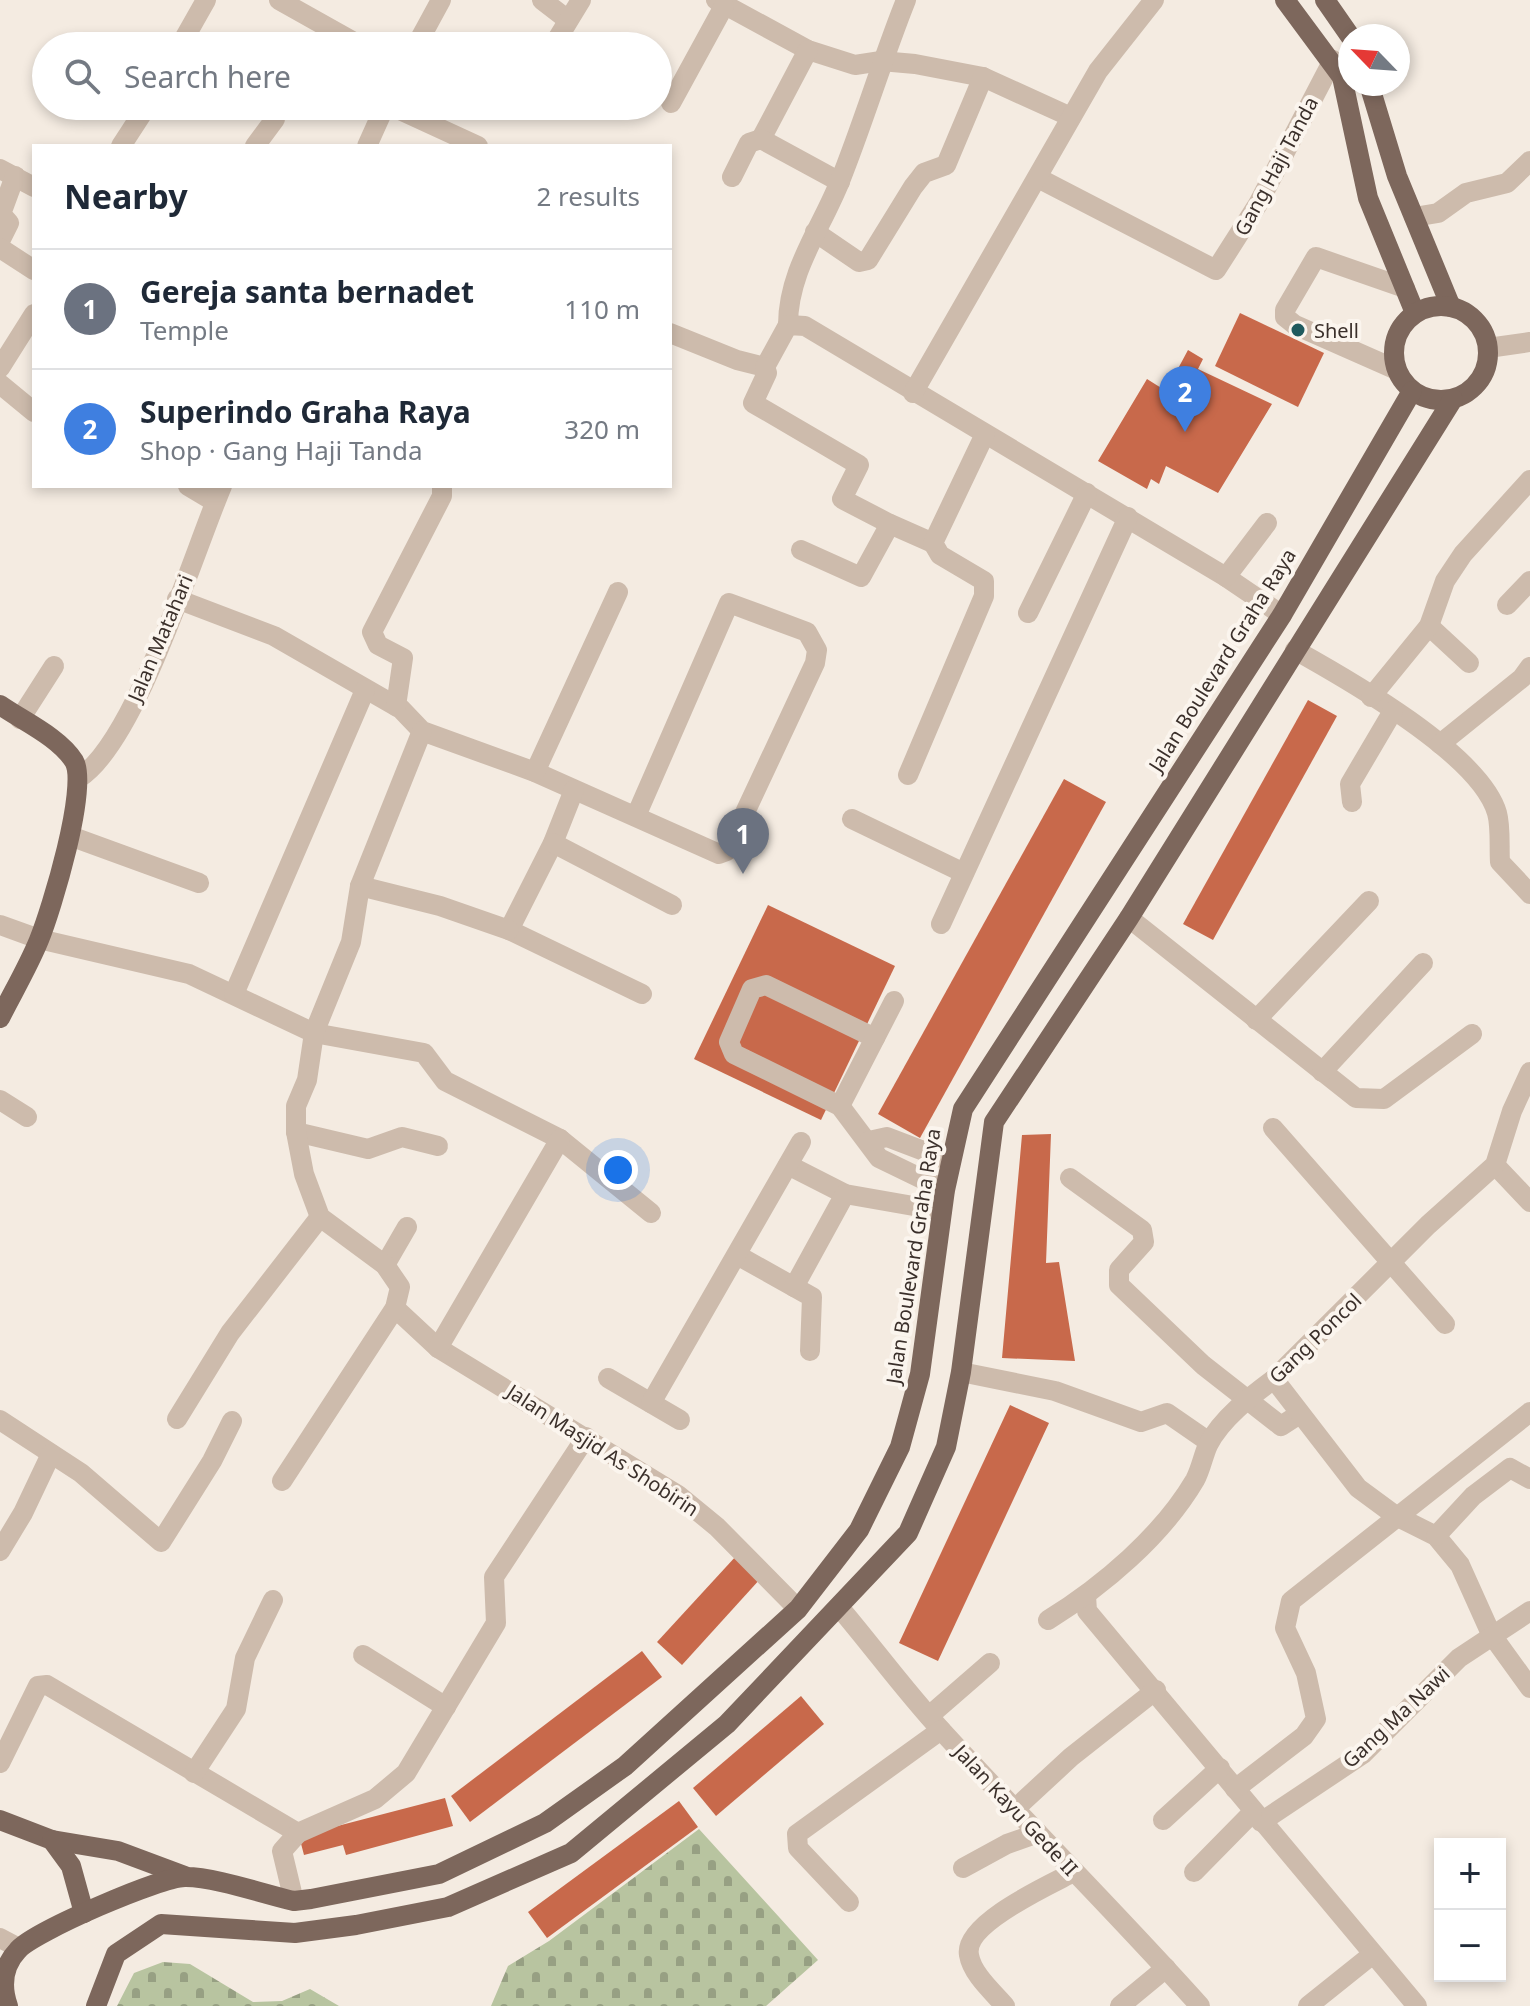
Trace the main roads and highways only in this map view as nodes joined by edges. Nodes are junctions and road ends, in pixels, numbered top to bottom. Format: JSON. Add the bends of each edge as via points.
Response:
{"nodes":[{"id":1,"x":1285,"y":0,"type":"edge"},
{"id":2,"x":1325,"y":0,"type":"edge"},
{"id":3,"x":1342,"y":24,"type":"edge"},
{"id":4,"x":1372,"y":96,"type":"edge"},
{"id":5,"x":1380,"y":123,"type":"junction"},
{"id":6,"x":1354,"y":131,"type":"junction"},
{"id":7,"x":1451,"y":307,"type":"junction"},
{"id":8,"x":1415,"y":313,"type":"junction"},
{"id":9,"x":1412,"y":391,"type":"junction"},
{"id":10,"x":1453,"y":399,"type":"junction"},
{"id":11,"x":0,"y":705,"type":"edge"},
{"id":12,"x":0,"y":1018,"type":"edge"},
{"id":13,"x":963,"y":1109,"type":"junction"},
{"id":14,"x":994,"y":1122,"type":"junction"},
{"id":15,"x":0,"y":1820,"type":"edge"},
{"id":16,"x":52,"y":1840,"type":"junction"},
{"id":17,"x":185,"y":1876,"type":"junction"},
{"id":18,"x":302,"y":1900,"type":"junction"},
{"id":19,"x":84,"y":1913,"type":"junction"},
{"id":20,"x":305,"y":1932,"type":"junction"},
{"id":21,"x":2,"y":1972,"type":"edge"},
{"id":22,"x":8,"y":2006,"type":"edge"},
{"id":23,"x":96,"y":2006,"type":"edge"}],
"edges":[{"from":1,"to":6,"type":"main road","via":[[1333,60],[1347,93]]},
{"from":2,"to":3,"type":"main road"},
{"from":4,"to":5,"type":"main road"},
{"from":5,"to":6,"type":"main road"},
{"from":5,"to":7,"type":"main road"},
{"from":6,"to":8,"type":"main road","via":[[1368,198]]},
{"from":7,"to":8,"type":"main road"},
{"from":7,"to":10,"type":"main road","via":[[1477,322],[1488,348],[1484,374]]},
{"from":8,"to":9,"type":"main road","via":[[1395,345],[1397,370]]},
{"from":9,"to":10,"type":"main road","via":[[1432,400]]},
{"from":9,"to":13,"type":"main road","name":"Jalan Boulevard Graha Raya","via":[[1282,615]]},
{"from":10,"to":14,"type":"main road","via":[[1129,918]]},
{"from":11,"to":12,"type":"main road","via":[[63,749],[75,762],[79,778],[70,836],[39,939]]},
{"from":13,"to":14,"type":"main road"},
{"from":13,"to":18,"type":"main road","name":"Jalan Boulevard Graha Raya","via":[[950,1161],[920,1374],[900,1447],[859,1530],[798,1609],[625,1766],[545,1823],[439,1874]]},
{"from":14,"to":20,"type":"main road","via":[[946,1447],[908,1533],[727,1724],[571,1853],[448,1907]]},
{"from":15,"to":16,"type":"main road"},
{"from":16,"to":17,"type":"main road","via":[[118,1851]]},
{"from":16,"to":19,"type":"main road","via":[[71,1866]]},
{"from":17,"to":18,"type":"main road","name":"Jalan Boulevard Graha Raya"},
{"from":17,"to":19,"type":"main road","name":"Jalan Boulevard Graha Raya","via":[[139,1888]]},
{"from":18,"to":20,"type":"main road"},
{"from":19,"to":21,"type":"main road","name":"Jalan Boulevard Graha Raya","via":[[19,1948]]},
{"from":20,"to":23,"type":"main road","via":[[161,1924],[116,1954]]},
{"from":21,"to":22,"type":"main road"}]}
